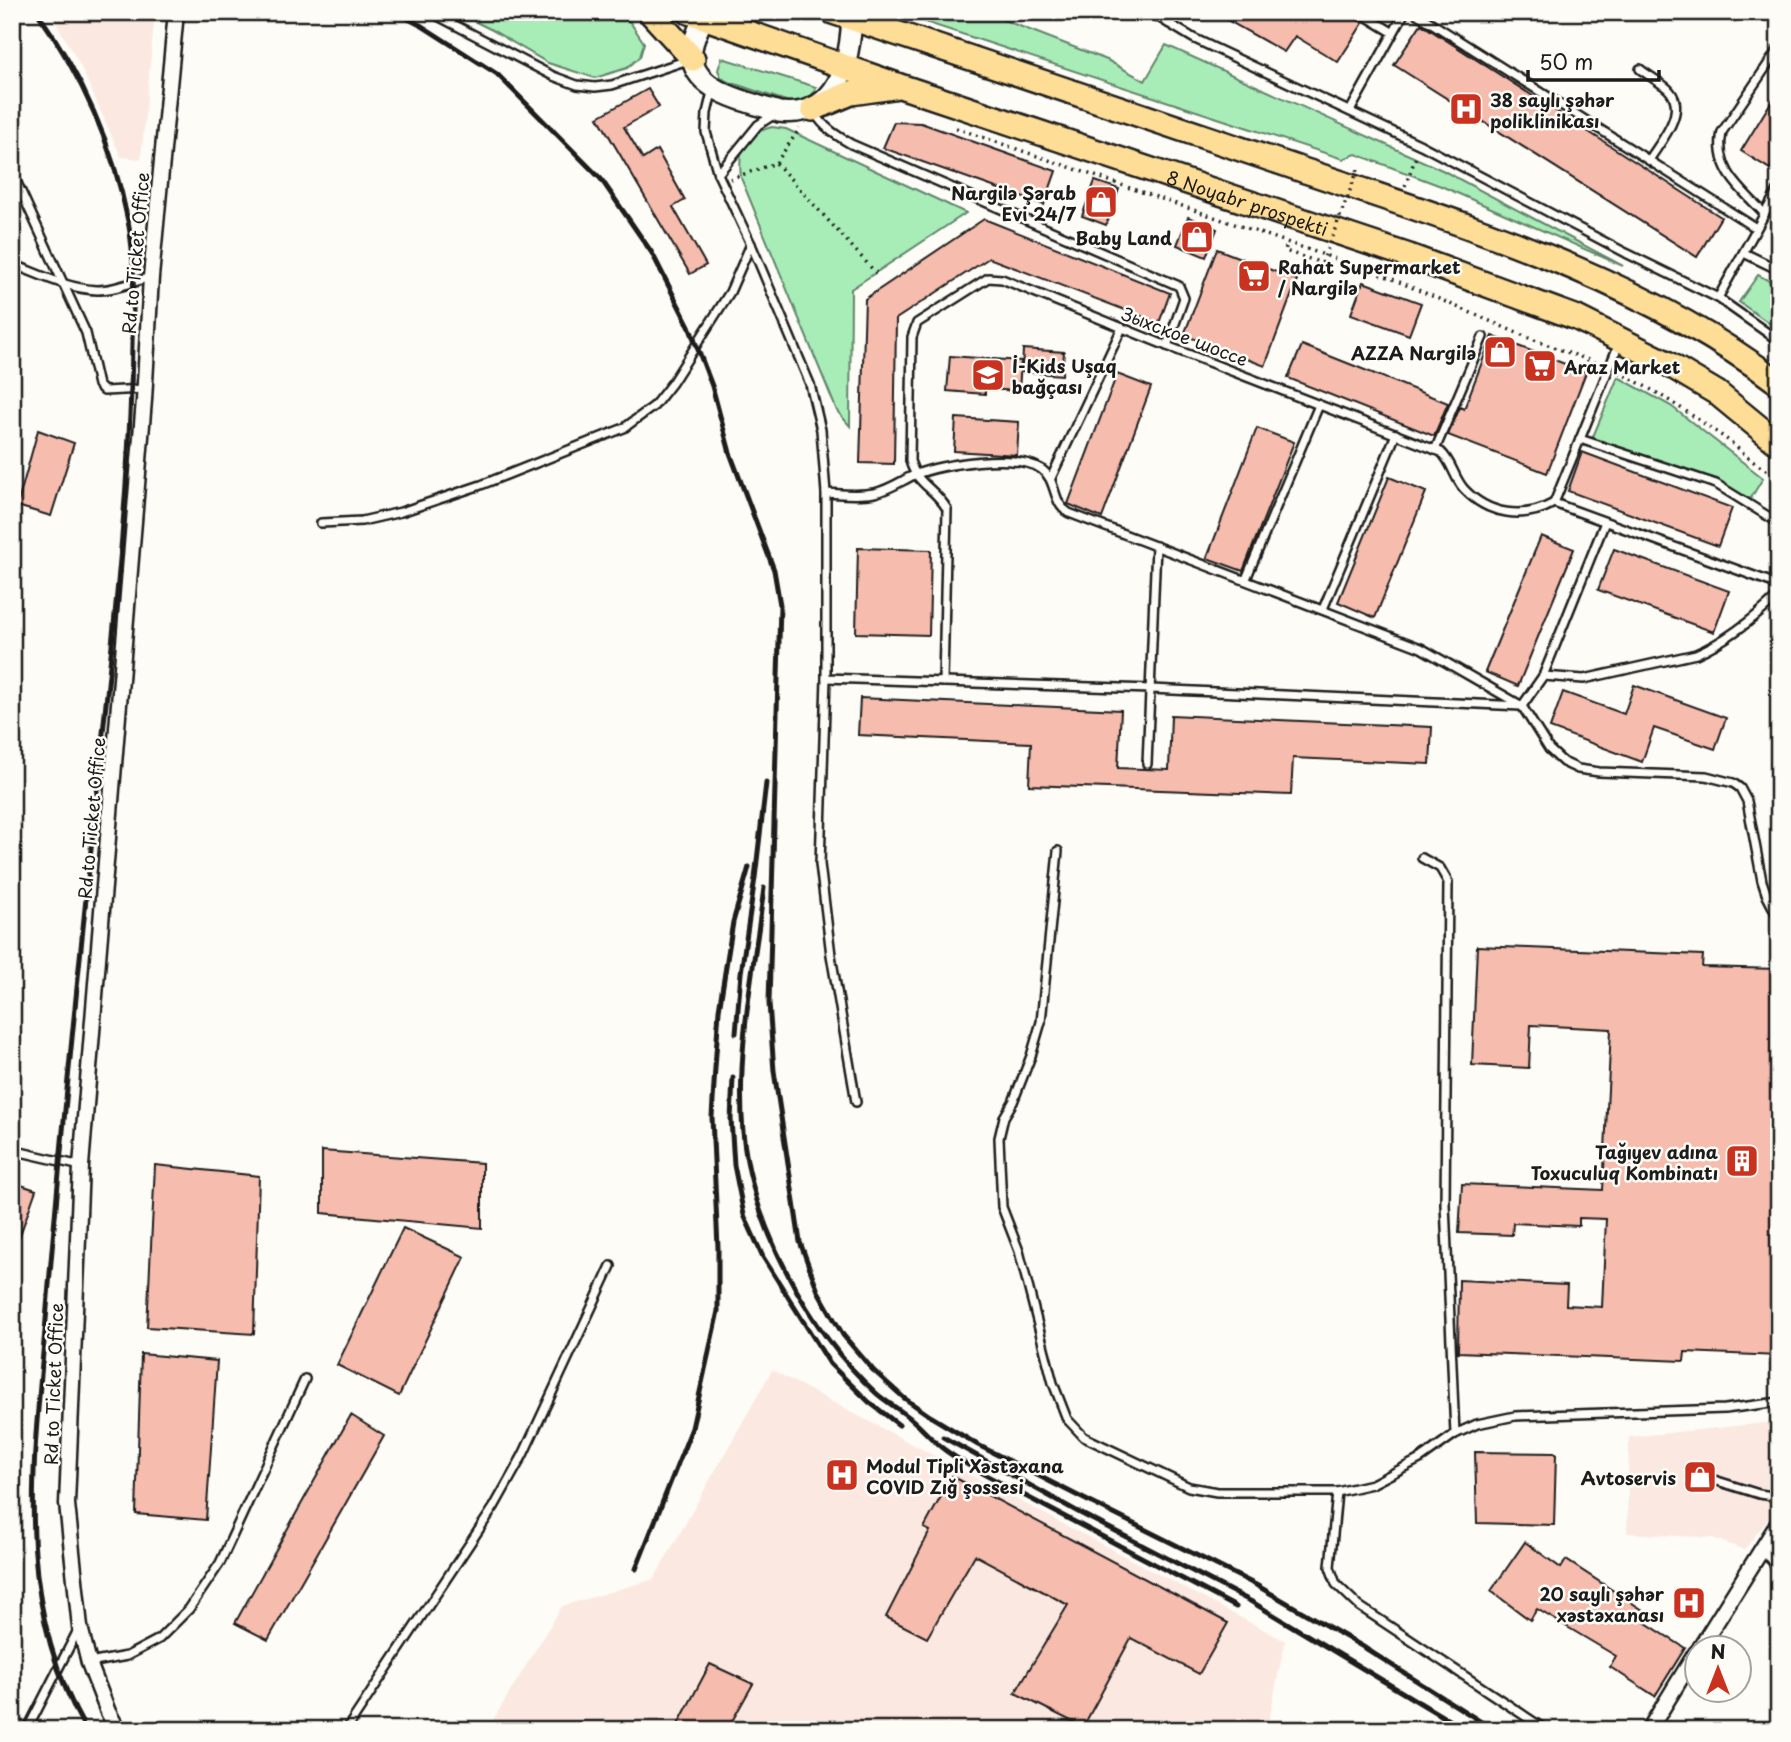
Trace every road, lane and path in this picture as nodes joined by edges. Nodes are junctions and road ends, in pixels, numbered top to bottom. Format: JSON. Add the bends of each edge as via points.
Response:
{"nodes":[{"id":1,"x":176,"y":12,"type":"edge"},
{"id":2,"x":430,"y":12,"type":"edge"},
{"id":3,"x":650,"y":12,"type":"edge"},
{"id":4,"x":1150,"y":12,"type":"edge"},
{"id":5,"x":1175,"y":12,"type":"edge"},
{"id":6,"x":1359,"y":12,"type":"edge"},
{"id":7,"x":1405,"y":12,"type":"edge"},
{"id":8,"x":1414,"y":12,"type":"edge"},
{"id":9,"x":699,"y":14,"type":"edge"},
{"id":10,"x":853,"y":14,"type":"edge"},
{"id":11,"x":1168,"y":23,"type":"junction"},
{"id":12,"x":1392,"y":32,"type":"junction"},
{"id":13,"x":1779,"y":48,"type":"edge"},
{"id":14,"x":692,"y":59,"type":"junction"},
{"id":15,"x":844,"y":67,"type":"junction"},
{"id":16,"x":1640,"y":69,"type":"dead end"},
{"id":17,"x":900,"y":86,"type":"junction"},
{"id":18,"x":713,"y":88,"type":"junction"},
{"id":19,"x":813,"y":109,"type":"junction"},
{"id":20,"x":1350,"y":111,"type":"junction"},
{"id":21,"x":779,"y":112,"type":"junction"},
{"id":22,"x":951,"y":126,"type":"dead end"},
{"id":23,"x":1421,"y":145,"type":"junction"},
{"id":24,"x":1649,"y":160,"type":"junction"},
{"id":25,"x":776,"y":163,"type":"junction"},
{"id":26,"x":1359,"y":167,"type":"dead end"},
{"id":27,"x":12,"y":172,"type":"edge"},
{"id":28,"x":720,"y":178,"type":"junction"},
{"id":29,"x":1779,"y":188,"type":"edge"},
{"id":30,"x":1399,"y":203,"type":"junction"},
{"id":31,"x":1764,"y":213,"type":"junction"},
{"id":32,"x":1756,"y":228,"type":"junction"},
{"id":33,"x":751,"y":244,"type":"junction"},
{"id":34,"x":1286,"y":247,"type":"dead end"},
{"id":35,"x":1744,"y":253,"type":"junction"},
{"id":36,"x":12,"y":264,"type":"edge"},
{"id":37,"x":1779,"y":270,"type":"edge"},
{"id":38,"x":876,"y":273,"type":"dead end"},
{"id":39,"x":150,"y":277,"type":"junction"},
{"id":40,"x":65,"y":284,"type":"junction"},
{"id":41,"x":1718,"y":298,"type":"junction"},
{"id":42,"x":1122,"y":328,"type":"junction"},
{"id":43,"x":1483,"y":337,"type":"dead end"},
{"id":44,"x":1620,"y":339,"type":"junction"},
{"id":45,"x":1779,"y":341,"type":"edge"},
{"id":46,"x":1167,"y":346,"type":"junction"},
{"id":47,"x":1609,"y":368,"type":"junction"},
{"id":48,"x":1779,"y":383,"type":"edge"},
{"id":49,"x":144,"y":389,"type":"junction"},
{"id":50,"x":1319,"y":405,"type":"junction"},
{"id":51,"x":1396,"y":435,"type":"junction"},
{"id":52,"x":1580,"y":439,"type":"junction"},
{"id":53,"x":1779,"y":444,"type":"edge"},
{"id":54,"x":1435,"y":450,"type":"junction"},
{"id":55,"x":1779,"y":474,"type":"edge"},
{"id":56,"x":914,"y":475,"type":"junction"},
{"id":57,"x":1051,"y":478,"type":"junction"},
{"id":58,"x":826,"y":493,"type":"junction"},
{"id":59,"x":1554,"y":503,"type":"junction"},
{"id":60,"x":1605,"y":522,"type":"junction"},
{"id":61,"x":321,"y":523,"type":"dead end"},
{"id":62,"x":1779,"y":523,"type":"edge"},
{"id":63,"x":1156,"y":546,"type":"junction"},
{"id":64,"x":1246,"y":579,"type":"junction"},
{"id":65,"x":1779,"y":585,"type":"edge"},
{"id":66,"x":1779,"y":595,"type":"edge"},
{"id":67,"x":1323,"y":608,"type":"junction"},
{"id":68,"x":1543,"y":676,"type":"junction"},
{"id":69,"x":826,"y":678,"type":"junction"},
{"id":70,"x":943,"y":682,"type":"junction"},
{"id":71,"x":1152,"y":689,"type":"junction"},
{"id":72,"x":1522,"y":706,"type":"junction"},
{"id":73,"x":1147,"y":764,"type":"dead end"},
{"id":74,"x":1058,"y":851,"type":"dead end"},
{"id":75,"x":1422,"y":858,"type":"dead end"},
{"id":76,"x":1779,"y":919,"type":"edge"},
{"id":77,"x":856,"y":1102,"type":"dead end"},
{"id":78,"x":12,"y":1150,"type":"edge"},
{"id":79,"x":80,"y":1166,"type":"junction"},
{"id":80,"x":611,"y":1266,"type":"dead end"},
{"id":81,"x":305,"y":1379,"type":"dead end"},
{"id":82,"x":1779,"y":1402,"type":"edge"},
{"id":83,"x":1455,"y":1434,"type":"junction"},
{"id":84,"x":1695,"y":1474,"type":"dead end"},
{"id":85,"x":1337,"y":1492,"type":"junction"},
{"id":86,"x":1779,"y":1497,"type":"edge"},
{"id":87,"x":1779,"y":1522,"type":"edge"},
{"id":88,"x":1762,"y":1551,"type":"junction"},
{"id":89,"x":1779,"y":1577,"type":"edge"},
{"id":90,"x":80,"y":1627,"type":"junction"},
{"id":91,"x":1708,"y":1634,"type":"edge"},
{"id":92,"x":89,"y":1663,"type":"junction"},
{"id":93,"x":1682,"y":1676,"type":"edge"},
{"id":94,"x":27,"y":1730,"type":"edge"},
{"id":95,"x":118,"y":1730,"type":"edge"},
{"id":96,"x":346,"y":1730,"type":"edge"},
{"id":97,"x":1546,"y":1730,"type":"edge"},
{"id":98,"x":1649,"y":1730,"type":"edge"}],
"edges":[{"from":1,"to":39,"type":"street","name":"Rd to Ticket Office"},
{"from":2,"to":14,"type":"lane","via":[[577,85],[612,85]]},
{"from":3,"to":14,"type":"highway"},
{"from":4,"to":11,"type":"lane"},
{"from":5,"to":11,"type":"lane"},
{"from":6,"to":12,"type":"lane"},
{"from":7,"to":12,"type":"lane"},
{"from":8,"to":24,"type":"lane"},
{"from":9,"to":14,"type":"main road"},
{"from":9,"to":15,"type":"highway","name":"8 Noyabr prospekti"},
{"from":10,"to":15,"type":"main road"},
{"from":10,"to":30,"type":"highway","via":[[911,38]]},
{"from":11,"to":20,"type":"lane"},
{"from":12,"to":20,"type":"lane"},
{"from":13,"to":31,"type":"lane","via":[[1722,132],[1720,142],[1729,177]]},
{"from":14,"to":18,"type":"main road","via":[[699,76]]},
{"from":15,"to":17,"type":"highway","name":"8 Noyabr prospekti"},
{"from":15,"to":19,"type":"main road","via":[[830,94]]},
{"from":16,"to":24,"type":"lane","via":[[1669,90],[1676,102],[1674,118]]},
{"from":17,"to":19,"type":"highway","via":[[851,93]]},
{"from":17,"to":44,"type":"highway","name":"8 Noyabr prospekti","via":[[1409,256],[1577,318]]},
{"from":18,"to":21,"type":"main road"},
{"from":18,"to":28,"type":"lane","via":[[706,132]]},
{"from":19,"to":21,"type":"main road"},
{"from":19,"to":25,"type":"path"},
{"from":19,"to":46,"type":"lane","via":[[821,123],[851,144],[1179,286],[1184,298]]},
{"from":20,"to":23,"type":"lane"},
{"from":21,"to":28,"type":"lane","via":[[758,125]]},
{"from":22,"to":47,"type":"path","via":[[1388,276]]},
{"from":23,"to":30,"type":"path"},
{"from":23,"to":41,"type":"lane"},
{"from":24,"to":32,"type":"lane"},
{"from":25,"to":28,"type":"path"},
{"from":25,"to":38,"type":"path"},
{"from":26,"to":34,"type":"path","bridge":true,"via":[[1322,263],[1285,251]]},
{"from":27,"to":40,"type":"lane"},
{"from":28,"to":33,"type":"lane"},
{"from":29,"to":31,"type":"lane"},
{"from":30,"to":48,"type":"highway","via":[[1596,276],[1691,324]]},
{"from":31,"to":32,"type":"lane"},
{"from":32,"to":35,"type":"lane"},
{"from":33,"to":58,"type":"lane","via":[[810,384],[821,430]]},
{"from":33,"to":61,"type":"lane","via":[[730,292],[672,383],[654,406],[624,428],[401,512],[362,521]]},
{"from":35,"to":37,"type":"lane"},
{"from":35,"to":41,"type":"lane"},
{"from":36,"to":40,"type":"lane"},
{"from":39,"to":40,"type":"lane","via":[[96,290]]},
{"from":39,"to":49,"type":"street","name":"Rd to Ticket Office"},
{"from":40,"to":49,"type":"lane","via":[[86,333],[98,385],[104,391]]},
{"from":41,"to":45,"type":"lane"},
{"from":42,"to":46,"type":"lane","name":"Зыхское шоссе"},
{"from":42,"to":56,"type":"lane","name":"Зыхское шоссе","via":[[1002,279],[988,278],[917,323],[912,337],[910,461]]},
{"from":42,"to":57,"type":"lane"},
{"from":43,"to":54,"type":"lane"},
{"from":44,"to":47,"type":"lane"},
{"from":44,"to":53,"type":"highway","name":"8 Noyabr prospekti","via":[[1717,393]]},
{"from":46,"to":50,"type":"lane","name":"Зыхское шоссе"},
{"from":47,"to":52,"type":"lane"},
{"from":47,"to":55,"type":"path","via":[[1672,403],[1768,472]]},
{"from":49,"to":79,"type":"street","name":"Rd to Ticket Office"},
{"from":50,"to":51,"type":"lane","name":"Зыхское шоссе"},
{"from":50,"to":64,"type":"lane"},
{"from":51,"to":54,"type":"lane","name":"Зыхское шоссе"},
{"from":51,"to":67,"type":"lane"},
{"from":52,"to":59,"type":"lane"},
{"from":52,"to":62,"type":"lane","via":[[1716,484]]},
{"from":54,"to":59,"type":"lane","via":[[1447,458],[1475,499],[1495,509],[1538,512]]},
{"from":56,"to":57,"type":"lane","via":[[976,461],[1030,464]]},
{"from":56,"to":58,"type":"lane","via":[[876,493]]},
{"from":56,"to":70,"type":"lane","via":[[947,509]]},
{"from":57,"to":63,"type":"lane","via":[[1061,508]]},
{"from":58,"to":69,"type":"lane"},
{"from":59,"to":60,"type":"lane"},
{"from":60,"to":65,"type":"lane"},
{"from":60,"to":68,"type":"lane"},
{"from":63,"to":64,"type":"lane"},
{"from":63,"to":71,"type":"lane"},
{"from":64,"to":67,"type":"lane"},
{"from":66,"to":68,"type":"lane","via":[[1745,626],[1696,654],[1584,679]]},
{"from":67,"to":72,"type":"lane","via":[[1421,648]]},
{"from":68,"to":72,"type":"lane"},
{"from":69,"to":70,"type":"lane"},
{"from":69,"to":77,"type":"lane","via":[[820,864]]},
{"from":70,"to":71,"type":"lane"},
{"from":71,"to":72,"type":"lane"},
{"from":71,"to":73,"type":"lane"},
{"from":72,"to":76,"type":"lane","via":[[1549,749],[1578,769],[1706,776],[1740,788],[1747,801],[1762,881]]},
{"from":74,"to":85,"type":"lane","via":[[1041,1023],[999,1138],[1002,1207],[1067,1419],[1084,1437],[1189,1487],[1217,1492]]},
{"from":75,"to":83,"type":"lane","via":[[1440,868],[1448,882],[1445,1203]]},
{"from":78,"to":79,"type":"lane"},
{"from":79,"to":90,"type":"street","name":"Rd to Ticket Office","via":[[67,1504]]},
{"from":80,"to":96,"type":"lane","via":[[494,1507]]},
{"from":81,"to":92,"type":"lane","via":[[220,1563],[189,1609],[159,1639],[127,1656]]},
{"from":82,"to":83,"type":"lane","via":[[1725,1409],[1515,1416],[1478,1423]]},
{"from":83,"to":85,"type":"lane","via":[[1372,1484]]},
{"from":84,"to":86,"type":"lane"},
{"from":85,"to":97,"type":"lane","via":[[1330,1567],[1336,1584],[1359,1606]]},
{"from":87,"to":88,"type":"street"},
{"from":88,"to":89,"type":"lane"},
{"from":88,"to":91,"type":"street"},
{"from":90,"to":92,"type":"street","name":"Rd to Ticket Office"},
{"from":90,"to":94,"type":"lane"},
{"from":92,"to":95,"type":"street","name":"Rd to Ticket Office"},
{"from":93,"to":98,"type":"street"}]}
